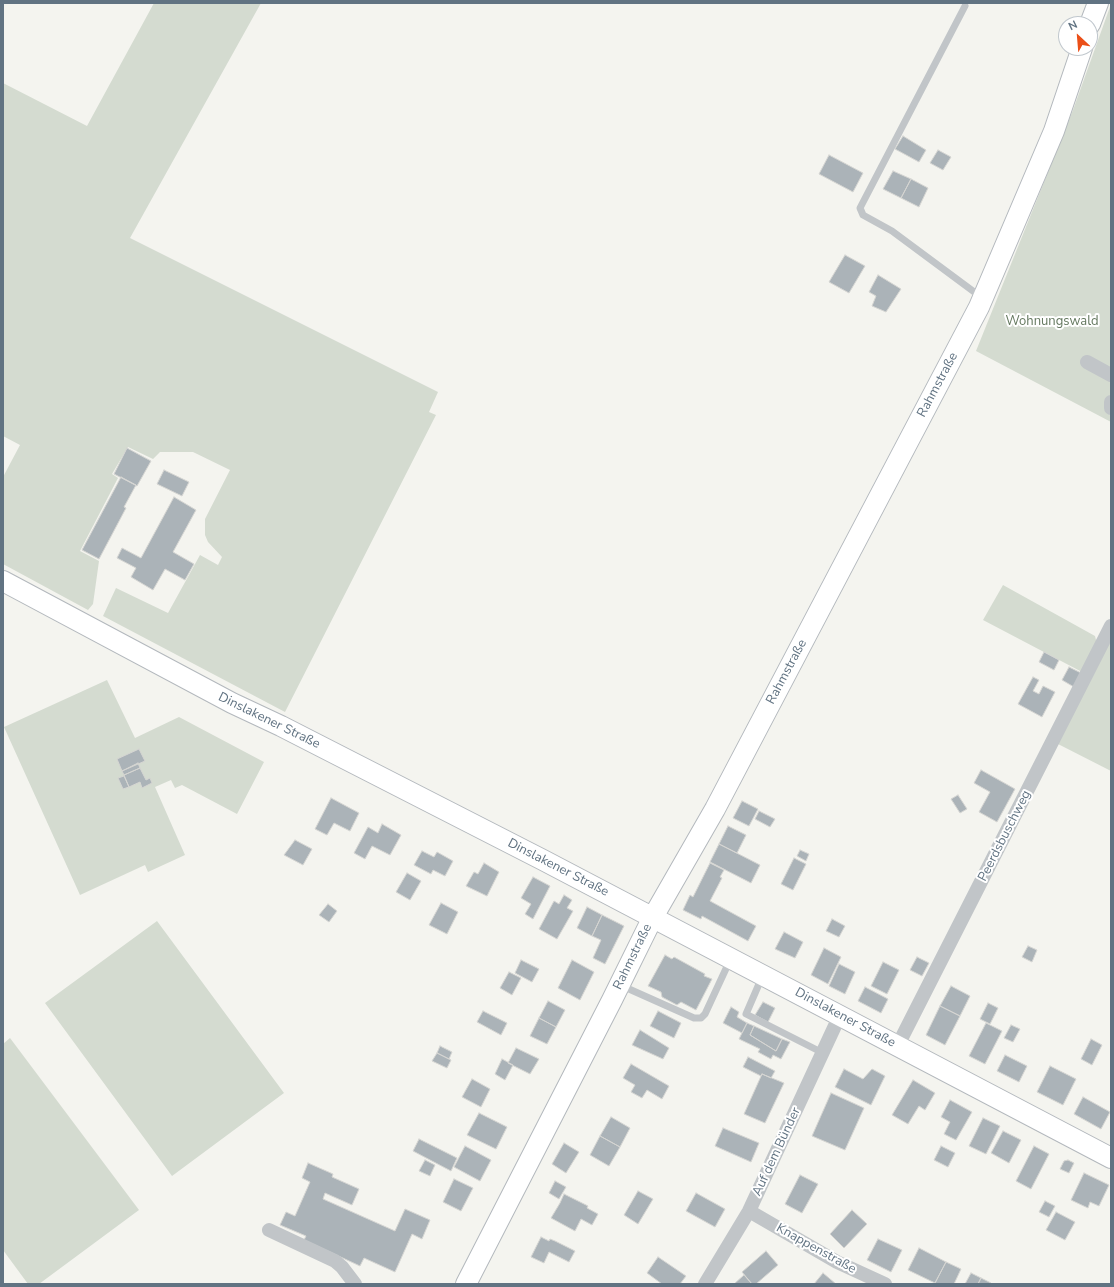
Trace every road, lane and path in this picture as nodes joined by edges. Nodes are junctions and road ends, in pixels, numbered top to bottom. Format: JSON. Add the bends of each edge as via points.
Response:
{"nodes":[{"id":1,"x":1098,"y":3,"type":"edge"},
{"id":2,"x":965,"y":6,"type":"dead end"},
{"id":3,"x":1093,"y":16,"type":"edge"},
{"id":4,"x":1079,"y":56,"type":"edge"},
{"id":5,"x":983,"y":298,"type":"junction"},
{"id":6,"x":1087,"y":362,"type":"dead end"},
{"id":7,"x":1111,"y":375,"type":"edge"},
{"id":8,"x":1111,"y":402,"type":"edge"},
{"id":9,"x":1111,"y":408,"type":"edge"},
{"id":10,"x":3,"y":581,"type":"edge"},
{"id":11,"x":1111,"y":626,"type":"edge"},
{"id":12,"x":653,"y":917,"type":"junction"},
{"id":13,"x":731,"y":958,"type":"junction"},
{"id":14,"x":763,"y":975,"type":"junction"},
{"id":15,"x":620,"y":985,"type":"junction"},
{"id":16,"x":840,"y":1015,"type":"junction"},
{"id":17,"x":898,"y":1045,"type":"junction"},
{"id":18,"x":823,"y":1053,"type":"junction"},
{"id":19,"x":1111,"y":1158,"type":"edge"},
{"id":20,"x":749,"y":1211,"type":"junction"},
{"id":21,"x":269,"y":1230,"type":"dead end"},
{"id":22,"x":356,"y":1284,"type":"edge"},
{"id":23,"x":466,"y":1284,"type":"edge"},
{"id":24,"x":705,"y":1284,"type":"edge"},
{"id":25,"x":885,"y":1284,"type":"edge"}],
"edges":[{"from":1,"to":3,"type":"main road"},
{"from":2,"to":5,"type":"lane","via":[[860,208],[863,215],[892,230]]},
{"from":4,"to":5,"type":"main road","name":"Rahmstraße","via":[[1054,131]]},
{"from":5,"to":12,"type":"main road","name":"Rahmstraße","via":[[715,809]]},
{"from":6,"to":7,"type":"street"},
{"from":8,"to":9,"type":"street"},
{"from":10,"to":12,"type":"main road","name":"Dinslakener Straße","via":[[232,703]]},
{"from":11,"to":17,"type":"street","name":"Peerdsbuschweg"},
{"from":12,"to":13,"type":"main road","name":"Dinslakener Straße"},
{"from":12,"to":15,"type":"main road","name":"Rahmstraße"},
{"from":13,"to":14,"type":"main road","name":"Dinslakener Straße"},
{"from":13,"to":15,"type":"lane","via":[[701,1018],[694,1018]]},
{"from":14,"to":16,"type":"main road","name":"Dinslakener Straße"},
{"from":14,"to":18,"type":"lane","via":[[746,1014]]},
{"from":15,"to":23,"type":"main road","name":"Rahmstraße"},
{"from":16,"to":17,"type":"main road","name":"Dinslakener Straße"},
{"from":16,"to":18,"type":"street","name":"Auf dem Bünder"},
{"from":17,"to":19,"type":"main road","name":"Dinslakener Straße"},
{"from":18,"to":20,"type":"street","name":"Auf dem Bünder"},
{"from":20,"to":24,"type":"street","name":"Auf dem Bünder"},
{"from":20,"to":25,"type":"street","name":"Knappenstraße","via":[[837,1262]]},
{"from":21,"to":22,"type":"street","via":[[334,1261]]}]}
